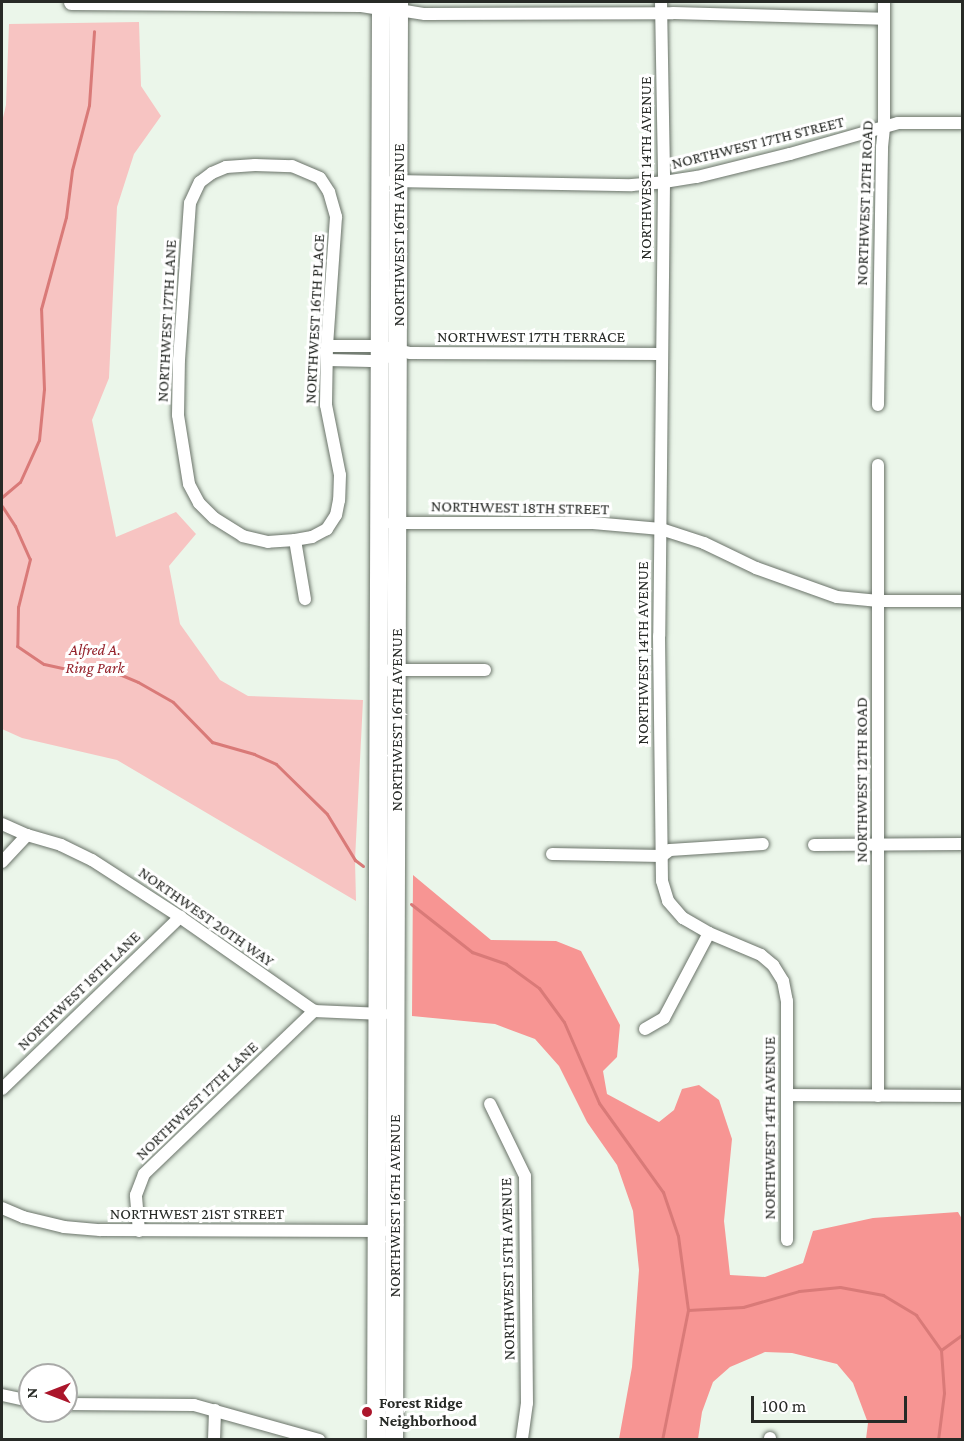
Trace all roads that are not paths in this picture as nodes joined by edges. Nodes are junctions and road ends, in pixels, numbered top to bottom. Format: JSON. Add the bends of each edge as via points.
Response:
{"nodes":[{"id":1,"x":71,"y":2,"type":"edge"},
{"id":2,"x":884,"y":2,"type":"edge"},
{"id":3,"x":381,"y":4,"type":"edge"},
{"id":4,"x":399,"y":6,"type":"edge"},
{"id":5,"x":661,"y":8,"type":"edge"},
{"id":6,"x":883,"y":19,"type":"junction"},
{"id":7,"x":963,"y":123,"type":"edge"},
{"id":8,"x":884,"y":128,"type":"junction"},
{"id":9,"x":292,"y":166,"type":"joint"},
{"id":10,"x":380,"y":181,"type":"junction"},
{"id":11,"x":399,"y":181,"type":"junction"},
{"id":12,"x":664,"y":182,"type":"junction"},
{"id":13,"x":327,"y":346,"type":"junction"},
{"id":14,"x":399,"y":352,"type":"junction"},
{"id":15,"x":380,"y":353,"type":"junction"},
{"id":16,"x":662,"y":354,"type":"junction"},
{"id":17,"x":327,"y":360,"type":"junction"},
{"id":18,"x":878,"y":405,"type":"dead end"},
{"id":19,"x":878,"y":465,"type":"dead end"},
{"id":20,"x":379,"y":523,"type":"junction"},
{"id":21,"x":399,"y":523,"type":"junction"},
{"id":22,"x":661,"y":529,"type":"junction"},
{"id":23,"x":295,"y":540,"type":"junction"},
{"id":24,"x":305,"y":599,"type":"dead end"},
{"id":25,"x":879,"y":601,"type":"junction"},
{"id":26,"x":963,"y":601,"type":"edge"},
{"id":27,"x":485,"y":669,"type":"dead end"},
{"id":28,"x":378,"y":670,"type":"junction"},
{"id":29,"x":397,"y":670,"type":"junction"},
{"id":30,"x":2,"y":824,"type":"edge"},
{"id":31,"x":27,"y":835,"type":"junction"},
{"id":32,"x":377,"y":844,"type":"junction"},
{"id":33,"x":397,"y":844,"type":"junction"},
{"id":34,"x":763,"y":844,"type":"dead end"},
{"id":35,"x":963,"y":844,"type":"edge"},
{"id":36,"x":814,"y":845,"type":"dead end"},
{"id":37,"x":878,"y":845,"type":"junction"},
{"id":38,"x":552,"y":854,"type":"dead end"},
{"id":39,"x":662,"y":856,"type":"junction"},
{"id":40,"x":2,"y":862,"type":"edge"},
{"id":41,"x":180,"y":917,"type":"junction"},
{"id":42,"x":709,"y":933,"type":"junction"},
{"id":43,"x":314,"y":1011,"type":"junction"},
{"id":44,"x":396,"y":1014,"type":"junction"},
{"id":45,"x":377,"y":1015,"type":"junction"},
{"id":46,"x":645,"y":1029,"type":"dead end"},
{"id":47,"x":2,"y":1089,"type":"edge"},
{"id":48,"x":787,"y":1095,"type":"junction"},
{"id":49,"x":878,"y":1096,"type":"junction"},
{"id":50,"x":963,"y":1096,"type":"edge"},
{"id":51,"x":490,"y":1104,"type":"dead end"},
{"id":52,"x":2,"y":1208,"type":"edge"},
{"id":53,"x":139,"y":1231,"type":"junction"},
{"id":54,"x":395,"y":1231,"type":"junction"},
{"id":55,"x":376,"y":1232,"type":"junction"},
{"id":56,"x":787,"y":1240,"type":"dead end"},
{"id":57,"x":2,"y":1395,"type":"edge"},
{"id":58,"x":18,"y":1398,"type":"edge"},
{"id":59,"x":78,"y":1404,"type":"edge"},
{"id":60,"x":215,"y":1410,"type":"junction"},
{"id":61,"x":214,"y":1440,"type":"edge"},
{"id":62,"x":319,"y":1440,"type":"edge"},
{"id":63,"x":375,"y":1440,"type":"edge"},
{"id":64,"x":394,"y":1440,"type":"edge"},
{"id":65,"x":522,"y":1440,"type":"edge"}],
"edges":[{"from":1,"to":3,"type":"street"},
{"from":2,"to":6,"type":"street","name":"NORTHWEST 12TH ROAD"},
{"from":3,"to":4,"type":"street"},
{"from":3,"to":10,"type":"main road","name":"NORTHWEST 16TH AVENUE"},
{"from":4,"to":5,"type":"street","via":[[425,14]]},
{"from":4,"to":11,"type":"main road","name":"NORTHWEST 16TH AVENUE"},
{"from":5,"to":6,"type":"street"},
{"from":5,"to":12,"type":"street","name":"NORTHWEST 14TH AVENUE"},
{"from":6,"to":8,"type":"street","name":"NORTHWEST 12TH ROAD"},
{"from":7,"to":8,"type":"street","name":"NORTHWEST 17TH STREET","via":[[898,123]]},
{"from":8,"to":12,"type":"street","name":"NORTHWEST 17TH STREET","via":[[697,177]]},
{"from":8,"to":18,"type":"street","name":"NORTHWEST 12TH ROAD"},
{"from":9,"to":13,"type":"street","name":"NORTHWEST 16TH PLACE","via":[[320,178],[329,192],[336,217]]},
{"from":9,"to":23,"type":"street","name":"NORTHWEST 17TH LANE","via":[[226,166],[200,182],[190,203],[178,360],[178,415],[189,484],[199,503],[243,536],[268,542]]},
{"from":10,"to":11,"type":"street","name":"NORTHWEST 17TH STREET"},
{"from":10,"to":15,"type":"main road","name":"NORTHWEST 16TH AVENUE"},
{"from":11,"to":12,"type":"street","name":"NORTHWEST 17TH STREET","via":[[632,185]]},
{"from":11,"to":14,"type":"main road","name":"NORTHWEST 16TH AVENUE"},
{"from":12,"to":16,"type":"street","name":"NORTHWEST 14TH AVENUE"},
{"from":13,"to":15,"type":"street"},
{"from":13,"to":17,"type":"street","name":"NORTHWEST 16TH PLACE"},
{"from":14,"to":15,"type":"street","name":"NORTHWEST 17TH TERRACE"},
{"from":14,"to":16,"type":"street","name":"NORTHWEST 17TH TERRACE"},
{"from":14,"to":21,"type":"main road","name":"NORTHWEST 16TH AVENUE"},
{"from":15,"to":17,"type":"street"},
{"from":15,"to":20,"type":"main road","name":"NORTHWEST 16TH AVENUE"},
{"from":16,"to":22,"type":"street","name":"NORTHWEST 14TH AVENUE"},
{"from":17,"to":23,"type":"street","name":"NORTHWEST 16TH PLACE","via":[[326,405],[340,475],[339,500],[327,529]]},
{"from":19,"to":25,"type":"street","name":"NORTHWEST 12TH ROAD"},
{"from":20,"to":21,"type":"street","name":"NORTHWEST 18TH STREET"},
{"from":20,"to":28,"type":"main road","name":"NORTHWEST 16TH AVENUE"},
{"from":21,"to":22,"type":"street","name":"NORTHWEST 18TH STREET","via":[[593,523]]},
{"from":21,"to":29,"type":"main road","name":"NORTHWEST 16TH AVENUE"},
{"from":22,"to":25,"type":"street","name":"NORTHWEST 18TH STREET","via":[[837,597]]},
{"from":22,"to":39,"type":"street","name":"NORTHWEST 14TH AVENUE"},
{"from":23,"to":24,"type":"street"},
{"from":25,"to":26,"type":"street","name":"NORTHWEST 18TH STREET"},
{"from":25,"to":37,"type":"street","name":"NORTHWEST 12TH ROAD"},
{"from":27,"to":29,"type":"street"},
{"from":28,"to":29,"type":"street"},
{"from":28,"to":32,"type":"main road","name":"NORTHWEST 16TH AVENUE"},
{"from":29,"to":33,"type":"main road","name":"NORTHWEST 16TH AVENUE"},
{"from":30,"to":31,"type":"street","name":"NORTHWEST 20TH WAY"},
{"from":31,"to":40,"type":"street"},
{"from":31,"to":41,"type":"street","name":"NORTHWEST 20TH WAY","via":[[92,860]]},
{"from":32,"to":33,"type":"main road"},
{"from":32,"to":45,"type":"main road","name":"NORTHWEST 16TH AVENUE"},
{"from":33,"to":44,"type":"main road","name":"NORTHWEST 16TH AVENUE"},
{"from":34,"to":39,"type":"street","via":[[670,850]]},
{"from":35,"to":37,"type":"street"},
{"from":36,"to":37,"type":"street"},
{"from":37,"to":49,"type":"street","name":"NORTHWEST 12TH ROAD"},
{"from":38,"to":39,"type":"street"},
{"from":39,"to":42,"type":"street","name":"NORTHWEST 14TH AVENUE","via":[[662,881],[668,901],[684,918]]},
{"from":41,"to":43,"type":"street","name":"NORTHWEST 20TH WAY"},
{"from":41,"to":47,"type":"street","name":"NORTHWEST 18TH LANE"},
{"from":42,"to":46,"type":"street","via":[[664,1018]]},
{"from":42,"to":48,"type":"street","name":"NORTHWEST 14TH AVENUE","via":[[761,955],[773,964],[783,981],[787,1000]]},
{"from":43,"to":45,"type":"street"},
{"from":43,"to":53,"type":"street","name":"NORTHWEST 17TH LANE","via":[[144,1174],[136,1195]]},
{"from":44,"to":45,"type":"street"},
{"from":44,"to":54,"type":"main road","name":"NORTHWEST 16TH AVENUE"},
{"from":45,"to":55,"type":"main road","name":"NORTHWEST 16TH AVENUE"},
{"from":48,"to":49,"type":"street"},
{"from":48,"to":56,"type":"street","name":"NORTHWEST 14TH AVENUE"},
{"from":49,"to":50,"type":"street"},
{"from":51,"to":65,"type":"street","name":"NORTHWEST 15TH AVENUE","via":[[525,1176],[527,1403]]},
{"from":52,"to":53,"type":"street","name":"NORTHWEST 21ST STREET","via":[[64,1227]]},
{"from":53,"to":55,"type":"street","name":"NORTHWEST 21ST STREET"},
{"from":54,"to":55,"type":"street","name":"NORTHWEST 21ST STREET"},
{"from":54,"to":64,"type":"main road","name":"NORTHWEST 16TH AVENUE"},
{"from":55,"to":63,"type":"main road","name":"NORTHWEST 16TH AVENUE"},
{"from":57,"to":58,"type":"street"},
{"from":59,"to":60,"type":"street","via":[[194,1405]]},
{"from":60,"to":61,"type":"street"},
{"from":60,"to":62,"type":"street"}]}
